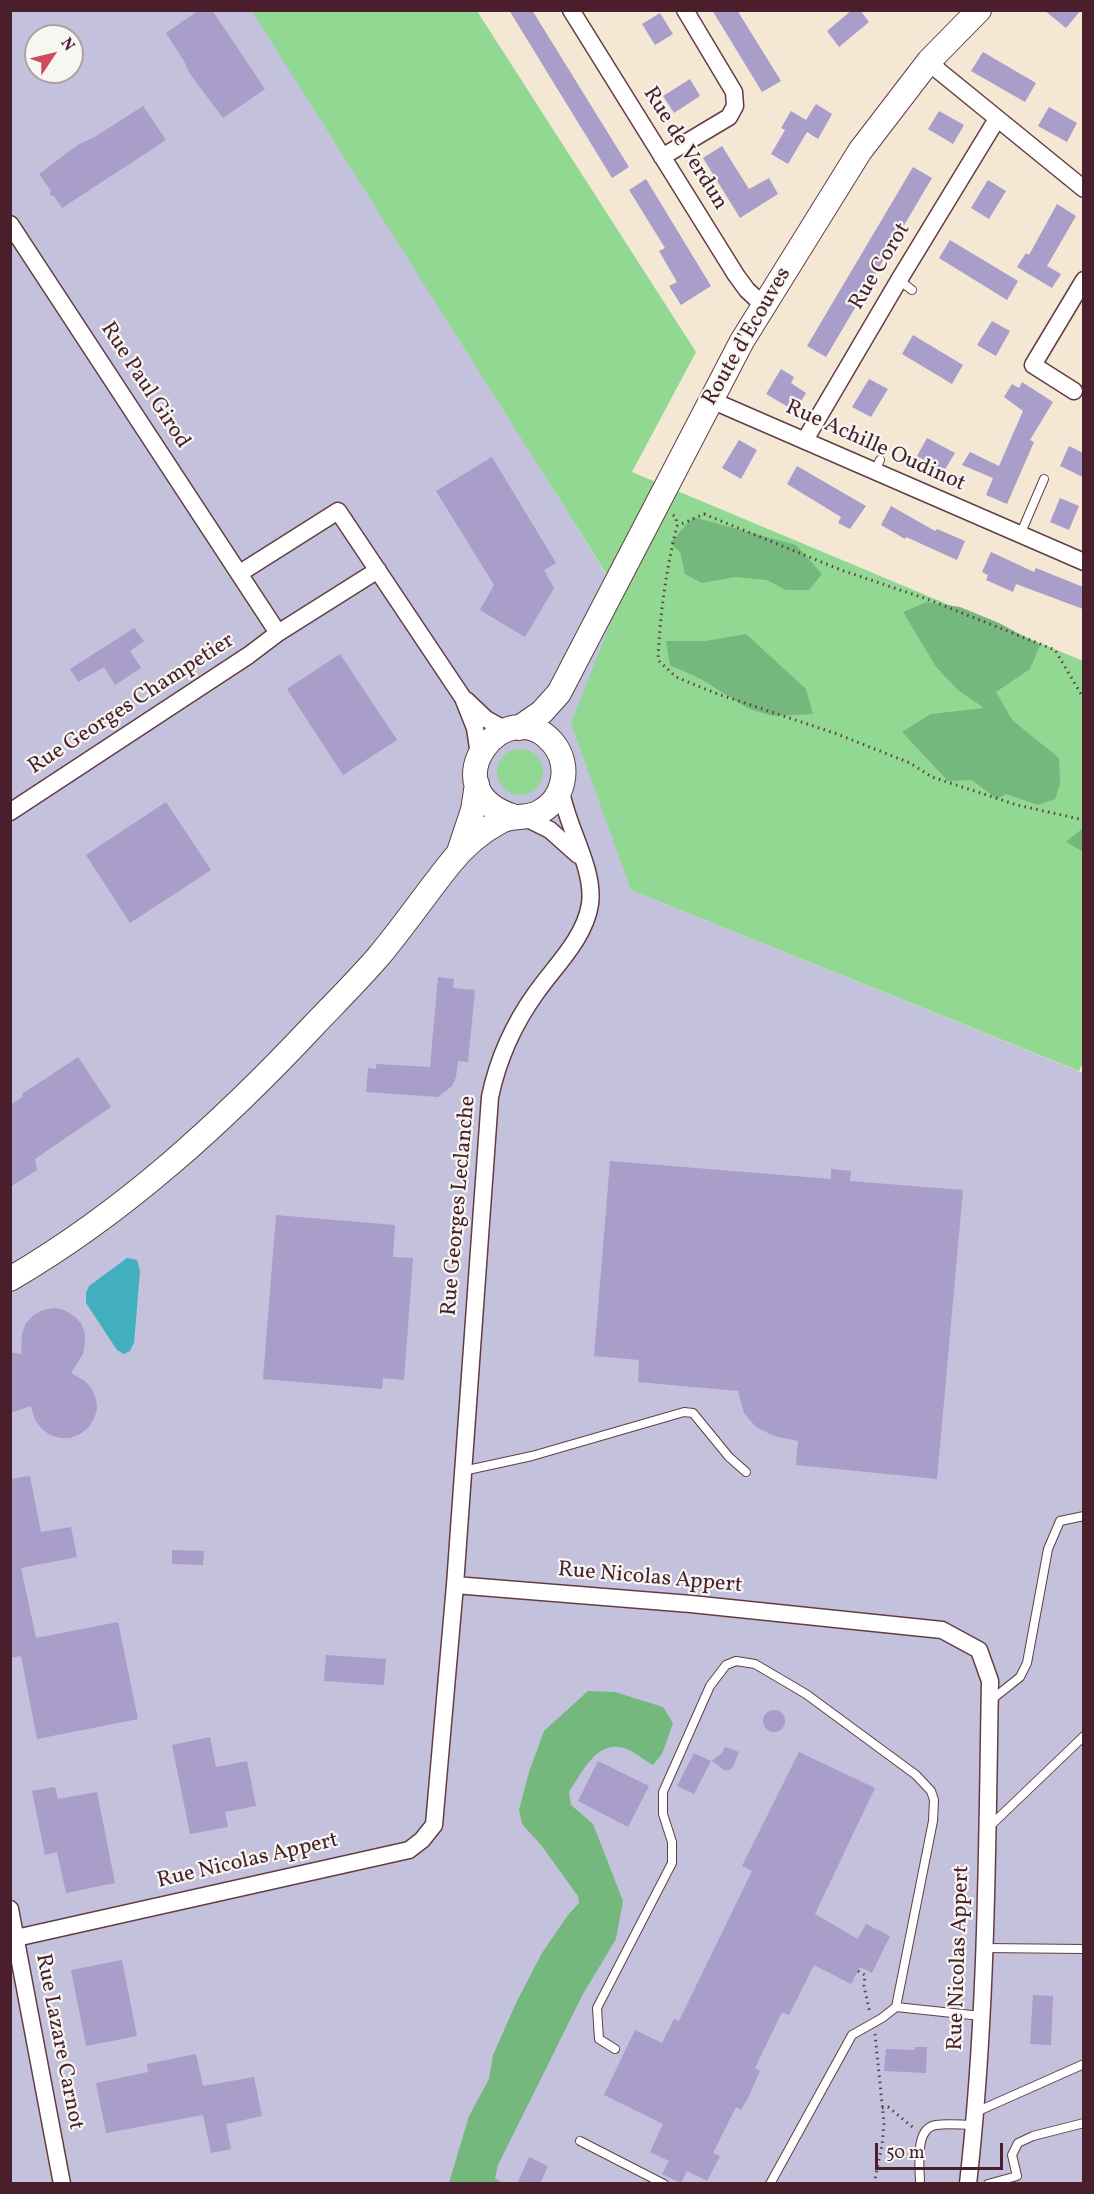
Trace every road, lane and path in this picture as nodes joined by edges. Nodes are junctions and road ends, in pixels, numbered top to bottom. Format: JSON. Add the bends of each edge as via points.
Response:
{"nodes":[{"id":1,"x":571,"y":10,"type":"edge"},
{"id":2,"x":685,"y":10,"type":"edge"},
{"id":3,"x":979,"y":10,"type":"edge"},
{"id":4,"x":929,"y":61,"type":"junction"},
{"id":5,"x":997,"y":119,"type":"junction"},
{"id":6,"x":662,"y":157,"type":"junction"},
{"id":7,"x":1083,"y":189,"type":"edge"},
{"id":8,"x":10,"y":224,"type":"edge"},
{"id":9,"x":1083,"y":279,"type":"edge"},
{"id":10,"x":764,"y":306,"type":"junction"},
{"id":11,"x":1074,"y":391,"type":"dead end"},
{"id":12,"x":711,"y":400,"type":"junction"},
{"id":13,"x":805,"y":440,"type":"junction"},
{"id":14,"x":1044,"y":479,"type":"dead end"},
{"id":15,"x":1020,"y":535,"type":"junction"},
{"id":16,"x":1083,"y":562,"type":"edge"},
{"id":17,"x":378,"y":570,"type":"junction"},
{"id":18,"x":240,"y":573,"type":"junction"},
{"id":19,"x":278,"y":633,"type":"junction"},
{"id":20,"x":559,"y":693,"type":"junction"},
{"id":21,"x":463,"y":698,"type":"junction"},
{"id":22,"x":1083,"y":699,"type":"edge"},
{"id":23,"x":513,"y":729,"type":"junction"},
{"id":24,"x":553,"y":742,"type":"junction"},
{"id":25,"x":479,"y":755,"type":"junction"},
{"id":26,"x":477,"y":784,"type":"junction"},
{"id":27,"x":561,"y":789,"type":"junction"},
{"id":28,"x":10,"y":812,"type":"edge"},
{"id":29,"x":518,"y":816,"type":"junction"},
{"id":30,"x":1083,"y":820,"type":"edge"},
{"id":31,"x":459,"y":852,"type":"junction"},
{"id":32,"x":581,"y":857,"type":"junction"},
{"id":33,"x":10,"y":1279,"type":"edge"},
{"id":34,"x":463,"y":1471,"type":"junction"},
{"id":35,"x":746,"y":1472,"type":"dead end"},
{"id":36,"x":1083,"y":1516,"type":"edge"},
{"id":37,"x":455,"y":1585,"type":"junction"},
{"id":38,"x":990,"y":1702,"type":"junction"},
{"id":39,"x":1083,"y":1736,"type":"edge"},
{"id":40,"x":987,"y":1829,"type":"junction"},
{"id":41,"x":10,"y":1909,"type":"edge"},
{"id":42,"x":16,"y":1938,"type":"junction"},
{"id":43,"x":984,"y":1948,"type":"junction"},
{"id":44,"x":1083,"y":1949,"type":"edge"},
{"id":45,"x":858,"y":1971,"type":"dead end"},
{"id":46,"x":896,"y":2007,"type":"junction"},
{"id":47,"x":981,"y":2016,"type":"junction"},
{"id":48,"x":873,"y":2023,"type":"junction"},
{"id":49,"x":615,"y":2049,"type":"dead end"},
{"id":50,"x":1083,"y":2064,"type":"edge"},
{"id":51,"x":882,"y":2108,"type":"junction"},
{"id":52,"x":975,"y":2119,"type":"junction"},
{"id":53,"x":1083,"y":2123,"type":"edge"},
{"id":54,"x":923,"y":2136,"type":"junction"},
{"id":55,"x":580,"y":2140,"type":"dead end"},
{"id":56,"x":62,"y":2184,"type":"edge"},
{"id":57,"x":664,"y":2184,"type":"edge"},
{"id":58,"x":770,"y":2184,"type":"edge"},
{"id":59,"x":874,"y":2184,"type":"edge"},
{"id":60,"x":920,"y":2184,"type":"edge"},
{"id":61,"x":968,"y":2184,"type":"edge"},
{"id":62,"x":988,"y":2184,"type":"edge"}],
"edges":[{"from":1,"to":6,"type":"street","name":"Rue de Verdun"},
{"from":2,"to":6,"type":"street","via":[[734,92],[735,106],[729,117]]},
{"from":3,"to":4,"type":"main road","name":"Route d'Ecouves"},
{"from":4,"to":5,"type":"street"},
{"from":4,"to":10,"type":"main road","name":"Route d'Ecouves","via":[[860,151]]},
{"from":5,"to":7,"type":"street"},
{"from":5,"to":13,"type":"street","name":"Rue Corot","via":[[905,285]]},
{"from":6,"to":10,"type":"street","name":"Rue de Verdun","via":[[736,275]]},
{"from":8,"to":18,"type":"street","name":"Rue Paul Girod"},
{"from":9,"to":11,"type":"street","via":[[1033,365]]},
{"from":10,"to":12,"type":"main road","name":"Route d'Ecouves"},
{"from":12,"to":13,"type":"street","name":"Rue Achille Oudinot"},
{"from":12,"to":20,"type":"main road","name":"Route d'Ecouves"},
{"from":13,"to":15,"type":"street","name":"Rue Achille Oudinot","via":[[877,465]]},
{"from":14,"to":15,"type":"lane"},
{"from":15,"to":16,"type":"street","name":"Rue Achille Oudinot"},
{"from":17,"to":18,"type":"street","via":[[338,512]]},
{"from":17,"to":19,"type":"street","name":"Rue Georges Champetier"},
{"from":17,"to":21,"type":"street"},
{"from":18,"to":19,"type":"street"},
{"from":19,"to":28,"type":"street","name":"Rue Georges Champetier","via":[[249,656]]},
{"from":20,"to":23,"type":"main road","via":[[542,712]]},
{"from":20,"to":24,"type":"main road"},
{"from":21,"to":23,"type":"street","via":[[486,719]]},
{"from":21,"to":25,"type":"street","via":[[475,728]]},
{"from":22,"to":30,"type":"path","via":[[1054,650],[704,514],[677,526],[660,618],[658,660],[676,677],[848,738],[971,791]]},
{"from":23,"to":24,"type":"main road","via":[[531,729]]},
{"from":23,"to":25,"type":"main road","via":[[495,735]]},
{"from":24,"to":27,"type":"main road","via":[[564,765]]},
{"from":25,"to":26,"type":"main road"},
{"from":26,"to":29,"type":"main road","via":[[490,805]]},
{"from":26,"to":31,"type":"main road"},
{"from":27,"to":29,"type":"main road","via":[[546,808],[536,814]]},
{"from":27,"to":32,"type":"street","name":"Rue Georges Leclanche","via":[[566,817]]},
{"from":29,"to":31,"type":"main road","via":[[485,831]]},
{"from":29,"to":32,"type":"street","via":[[550,830]]},
{"from":31,"to":33,"type":"main road","via":[[377,957],[273,1069],[195,1143],[113,1209],[56,1252]]},
{"from":32,"to":34,"type":"street","name":"Rue Georges Leclanche","via":[[590,892],[586,917],[566,953],[521,1016],[500,1059],[490,1097]]},
{"from":34,"to":35,"type":"lane","via":[[532,1456],[684,1412],[693,1413]]},
{"from":34,"to":37,"type":"street","name":"Rue Georges Leclanche"},
{"from":36,"to":38,"type":"lane","via":[[1060,1521],[1048,1549],[1027,1663],[1020,1677]]},
{"from":37,"to":38,"type":"street","name":"Rue Nicolas Appert","via":[[942,1630],[979,1650],[990,1681]]},
{"from":37,"to":42,"type":"street","name":"Rue Nicolas Appert","via":[[434,1825],[422,1840],[409,1850]]},
{"from":38,"to":40,"type":"street","name":"Rue Nicolas Appert"},
{"from":39,"to":40,"type":"lane"},
{"from":40,"to":43,"type":"street","name":"Rue Nicolas Appert"},
{"from":41,"to":42,"type":"street","name":"Rue Lazare Carnot"},
{"from":42,"to":56,"type":"street","name":"Rue Lazare Carnot"},
{"from":43,"to":44,"type":"lane"},
{"from":43,"to":47,"type":"street","name":"Rue Nicolas Appert"},
{"from":45,"to":48,"type":"path","via":[[865,1975]]},
{"from":46,"to":47,"type":"lane"},
{"from":46,"to":48,"type":"lane"},
{"from":46,"to":49,"type":"lane","via":[[933,1821],[931,1791],[916,1774],[806,1694],[755,1664],[736,1661],[726,1665],[710,1686],[663,1792],[672,1863],[597,2008],[599,2039]]},
{"from":47,"to":52,"type":"street","name":"Rue Nicolas Appert"},
{"from":48,"to":51,"type":"path"},
{"from":48,"to":58,"type":"lane","via":[[852,2035]]},
{"from":50,"to":52,"type":"lane"},
{"from":51,"to":54,"type":"path","via":[[888,2107]]},
{"from":51,"to":59,"type":"path","via":[[882,2145]]},
{"from":52,"to":54,"type":"lane","via":[[934,2125]]},
{"from":52,"to":61,"type":"street","name":"Rue Nicolas Appert"},
{"from":53,"to":62,"type":"lane","via":[[1018,2143],[1012,2155],[1017,2176]]},
{"from":54,"to":60,"type":"lane"},
{"from":55,"to":57,"type":"lane"}]}
